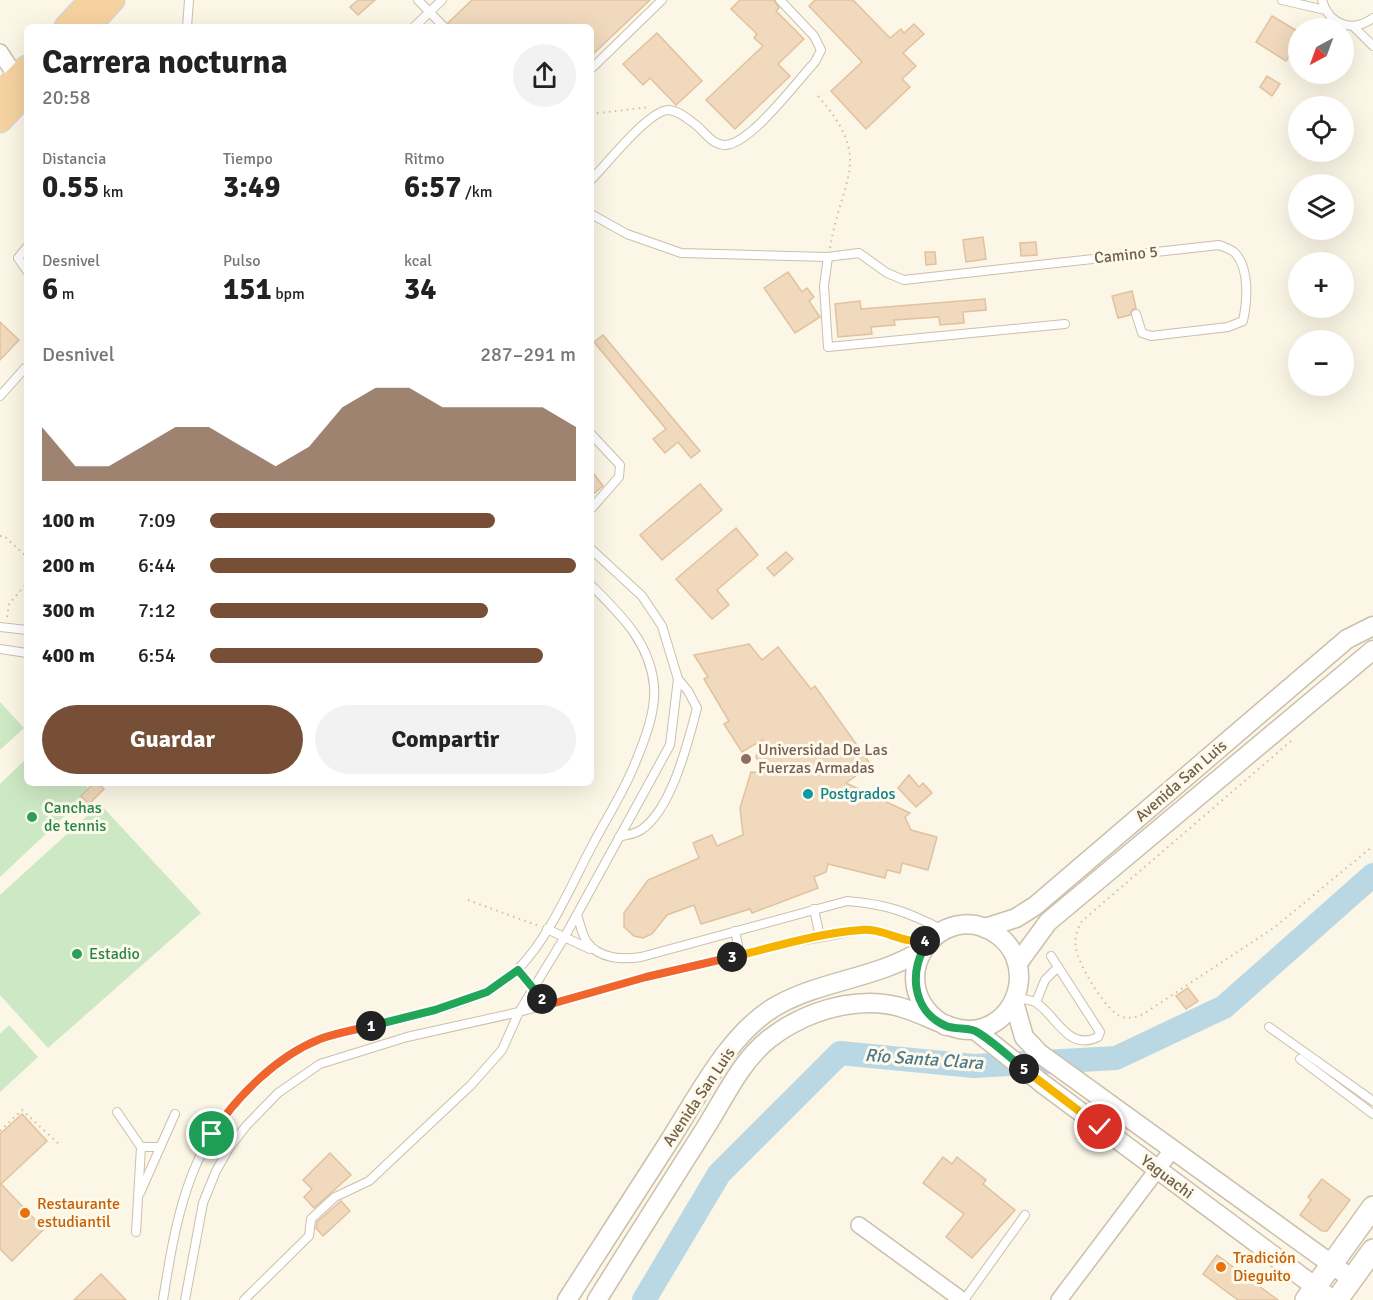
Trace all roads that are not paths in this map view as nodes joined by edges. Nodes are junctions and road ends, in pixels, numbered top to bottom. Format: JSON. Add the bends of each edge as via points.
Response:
{"nodes":[{"id":1,"x":92,"y":0,"type":"edge"},
{"id":2,"x":112,"y":0,"type":"edge"},
{"id":3,"x":189,"y":0,"type":"edge"},
{"id":4,"x":418,"y":0,"type":"edge"},
{"id":5,"x":442,"y":0,"type":"edge"},
{"id":6,"x":662,"y":0,"type":"edge"},
{"id":7,"x":780,"y":0,"type":"edge"},
{"id":8,"x":1282,"y":0,"type":"edge"},
{"id":9,"x":1322,"y":0,"type":"edge"},
{"id":10,"x":1325,"y":10,"type":"junction"},
{"id":11,"x":430,"y":12,"type":"junction"},
{"id":12,"x":1331,"y":18,"type":"edge"},
{"id":13,"x":1373,"y":18,"type":"edge"},
{"id":14,"x":70,"y":24,"type":"edge"},
{"id":15,"x":90,"y":24,"type":"edge"},
{"id":16,"x":187,"y":24,"type":"edge"},
{"id":17,"x":417,"y":24,"type":"edge"},
{"id":18,"x":441,"y":24,"type":"edge"},
{"id":19,"x":1354,"y":27,"type":"joint"},
{"id":20,"x":1373,"y":46,"type":"edge"},
{"id":21,"x":0,"y":52,"type":"edge"},
{"id":22,"x":594,"y":66,"type":"edge"},
{"id":23,"x":24,"y":79,"type":"edge"},
{"id":24,"x":0,"y":95,"type":"edge"},
{"id":25,"x":0,"y":120,"type":"edge"},
{"id":26,"x":594,"y":177,"type":"edge"},
{"id":27,"x":594,"y":216,"type":"edge"},
{"id":28,"x":24,"y":251,"type":"edge"},
{"id":29,"x":828,"y":257,"type":"junction"},
{"id":30,"x":24,"y":268,"type":"edge"},
{"id":31,"x":1136,"y":314,"type":"dead end"},
{"id":32,"x":1065,"y":324,"type":"dead end"},
{"id":33,"x":24,"y":370,"type":"edge"},
{"id":34,"x":0,"y":396,"type":"edge"},
{"id":35,"x":594,"y":437,"type":"edge"},
{"id":36,"x":594,"y":506,"type":"edge"},
{"id":37,"x":594,"y":552,"type":"edge"},
{"id":38,"x":594,"y":588,"type":"edge"},
{"id":39,"x":1373,"y":626,"type":"edge"},
{"id":40,"x":0,"y":627,"type":"edge"},
{"id":41,"x":24,"y":630,"type":"edge"},
{"id":42,"x":0,"y":649,"type":"edge"},
{"id":43,"x":1373,"y":650,"type":"edge"},
{"id":44,"x":24,"y":653,"type":"edge"},
{"id":45,"x":678,"y":679,"type":"junction"},
{"id":46,"x":619,"y":837,"type":"junction"},
{"id":47,"x":814,"y":909,"type":"junction"},
{"id":48,"x":577,"y":915,"type":"junction"},
{"id":49,"x":986,"y":928,"type":"junction"},
{"id":50,"x":547,"y":929,"type":"junction"},
{"id":51,"x":735,"y":931,"type":"junction"},
{"id":52,"x":820,"y":937,"type":"junction"},
{"id":53,"x":564,"y":938,"type":"junction"},
{"id":54,"x":932,"y":940,"type":"junction"},
{"id":55,"x":740,"y":955,"type":"junction"},
{"id":56,"x":606,"y":956,"type":"junction"},
{"id":57,"x":1051,"y":956,"type":"dead end"},
{"id":58,"x":1017,"y":963,"type":"junction"},
{"id":59,"x":1058,"y":967,"type":"junction"},
{"id":60,"x":518,"y":970,"type":"junction"},
{"id":61,"x":533,"y":990,"type":"junction"},
{"id":62,"x":1015,"y":1000,"type":"junction"},
{"id":63,"x":1036,"y":1002,"type":"junction"},
{"id":64,"x":551,"y":1004,"type":"junction"},
{"id":65,"x":519,"y":1012,"type":"junction"},
{"id":66,"x":946,"y":1026,"type":"junction"},
{"id":67,"x":1269,"y":1027,"type":"dead end"},
{"id":68,"x":975,"y":1030,"type":"junction"},
{"id":69,"x":1300,"y":1059,"type":"dead end"},
{"id":70,"x":1373,"y":1101,"type":"edge"},
{"id":71,"x":117,"y":1112,"type":"dead end"},
{"id":72,"x":175,"y":1114,"type":"dead end"},
{"id":73,"x":1373,"y":1114,"type":"edge"},
{"id":74,"x":141,"y":1147,"type":"junction"},
{"id":75,"x":160,"y":1147,"type":"junction"},
{"id":76,"x":1172,"y":1150,"type":"junction"},
{"id":77,"x":1157,"y":1169,"type":"junction"},
{"id":78,"x":137,"y":1200,"type":"junction"},
{"id":79,"x":1373,"y":1207,"type":"edge"},
{"id":80,"x":1025,"y":1215,"type":"dead end"},
{"id":81,"x":860,"y":1225,"type":"dead end"},
{"id":82,"x":136,"y":1232,"type":"dead end"},
{"id":83,"x":1373,"y":1250,"type":"edge"},
{"id":84,"x":1332,"y":1264,"type":"junction"},
{"id":85,"x":1352,"y":1279,"type":"junction"},
{"id":86,"x":1310,"y":1294,"type":"edge"},
{"id":87,"x":163,"y":1300,"type":"edge"},
{"id":88,"x":185,"y":1300,"type":"edge"},
{"id":89,"x":244,"y":1300,"type":"edge"},
{"id":90,"x":567,"y":1300,"type":"edge"},
{"id":91,"x":597,"y":1300,"type":"edge"},
{"id":92,"x":963,"y":1300,"type":"edge"},
{"id":93,"x":1059,"y":1300,"type":"edge"},
{"id":94,"x":1335,"y":1300,"type":"edge"}],
"edges":[{"from":1,"to":14,"type":"highway"},
{"from":2,"to":15,"type":"highway"},
{"from":3,"to":16,"type":"lane"},
{"from":4,"to":11,"type":"lane"},
{"from":5,"to":11,"type":"lane"},
{"from":6,"to":22,"type":"lane"},
{"from":7,"to":26,"type":"lane","via":[[814,36],[821,50],[815,62],[748,135],[726,145],[712,141],[681,114],[661,112]]},
{"from":8,"to":10,"type":"lane"},
{"from":9,"to":10,"type":"lane"},
{"from":10,"to":12,"type":"lane"},
{"from":11,"to":17,"type":"lane"},
{"from":11,"to":18,"type":"lane"},
{"from":13,"to":19,"type":"lane"},
{"from":19,"to":20,"type":"lane"},
{"from":21,"to":23,"type":"street"},
{"from":23,"to":24,"type":"highway"},
{"from":23,"to":25,"type":"highway"},
{"from":27,"to":29,"type":"lane","via":[[627,234],[681,253]]},
{"from":28,"to":30,"type":"lane","via":[[18,258]]},
{"from":29,"to":31,"type":"lane","name":"Camino 5","via":[[859,254],[904,280],[1219,245],[1235,252],[1242,264],[1247,300],[1243,321],[1228,327],[1151,336],[1142,333]]},
{"from":29,"to":32,"type":"lane","via":[[824,285],[828,347]]},
{"from":33,"to":34,"type":"lane"},
{"from":35,"to":36,"type":"lane","via":[[620,465],[619,477]]},
{"from":37,"to":45,"type":"lane","via":[[642,596],[656,616]]},
{"from":38,"to":50,"type":"lane","via":[[624,617],[644,646],[654,686],[651,714],[635,763]]},
{"from":39,"to":49,"type":"street","name":"Avenida San Luis","via":[[1347,639],[1035,906],[1016,918]]},
{"from":40,"to":41,"type":"lane"},
{"from":42,"to":44,"type":"lane"},
{"from":43,"to":58,"type":"street","name":"Avenida San Luis","via":[[1048,922]]},
{"from":45,"to":46,"type":"lane","via":[[670,745]]},
{"from":45,"to":46,"type":"lane","via":[[697,708],[680,772],[641,830]]},
{"from":46,"to":48,"type":"lane"},
{"from":47,"to":51,"type":"lane"},
{"from":47,"to":52,"type":"lane"},
{"from":47,"to":54,"type":"lane","via":[[847,901],[901,909]]},
{"from":48,"to":53,"type":"lane"},
{"from":48,"to":56,"type":"lane","via":[[587,943]]},
{"from":49,"to":54,"type":"street","via":[[958,926]]},
{"from":49,"to":58,"type":"street","via":[[1011,948]]},
{"from":50,"to":53,"type":"lane"},
{"from":50,"to":60,"type":"lane"},
{"from":51,"to":55,"type":"lane"},
{"from":51,"to":56,"type":"lane","via":[[641,957],[622,960]]},
{"from":52,"to":54,"type":"lane","via":[[875,930],[907,941]]},
{"from":52,"to":55,"type":"lane"},
{"from":53,"to":56,"type":"lane"},
{"from":53,"to":61,"type":"lane"},
{"from":54,"to":66,"type":"street","via":[[915,974],[917,993],[926,1010]]},
{"from":54,"to":90,"type":"street","name":"Avenida San Luis","via":[[891,966],[799,995],[758,1020],[724,1056]]},
{"from":55,"to":64,"type":"lane"},
{"from":57,"to":59,"type":"lane"},
{"from":58,"to":62,"type":"street","via":[[1020,980]]},
{"from":59,"to":63,"type":"lane","via":[[1045,980]]},
{"from":59,"to":63,"type":"lane","via":[[1100,1032],[1098,1037],[1073,1038]]},
{"from":60,"to":61,"type":"lane"},
{"from":60,"to":87,"type":"lane","via":[[487,992],[435,1010],[321,1039],[283,1061],[244,1093],[226,1112],[195,1163],[173,1235]]},
{"from":61,"to":64,"type":"lane"},
{"from":61,"to":65,"type":"lane"},
{"from":62,"to":63,"type":"lane"},
{"from":62,"to":68,"type":"street","via":[[998,1020]]},
{"from":62,"to":76,"type":"street","name":"Yaguachi","via":[[1024,1037],[1039,1053]]},
{"from":64,"to":65,"type":"lane"},
{"from":65,"to":88,"type":"lane","via":[[407,1036],[320,1064],[278,1093],[246,1126],[216,1171],[203,1203]]},
{"from":65,"to":89,"type":"lane","via":[[502,1050],[471,1085],[369,1181],[335,1197],[311,1219],[309,1236]]},
{"from":66,"to":68,"type":"street"},
{"from":66,"to":91,"type":"street","name":"Avenida San Luis","via":[[906,1008],[870,1003],[835,1006],[768,1040],[750,1056]]},
{"from":67,"to":70,"type":"lane"},
{"from":68,"to":77,"type":"street","name":"Yaguachi"},
{"from":69,"to":73,"type":"lane"},
{"from":71,"to":74,"type":"lane"},
{"from":72,"to":75,"type":"lane"},
{"from":74,"to":75,"type":"lane"},
{"from":74,"to":78,"type":"lane"},
{"from":75,"to":78,"type":"lane"},
{"from":76,"to":77,"type":"street"},
{"from":76,"to":84,"type":"street","name":"Yaguachi"},
{"from":77,"to":86,"type":"street","name":"Yaguachi"},
{"from":77,"to":93,"type":"street"},
{"from":78,"to":82,"type":"lane"},
{"from":79,"to":84,"type":"main road"},
{"from":80,"to":92,"type":"lane"},
{"from":81,"to":92,"type":"street"},
{"from":83,"to":85,"type":"main road"},
{"from":84,"to":85,"type":"street","name":"Yaguachi"},
{"from":84,"to":86,"type":"main road"},
{"from":85,"to":94,"type":"main road"},
{"from":86,"to":94,"type":"street","name":"Yaguachi"}]}
